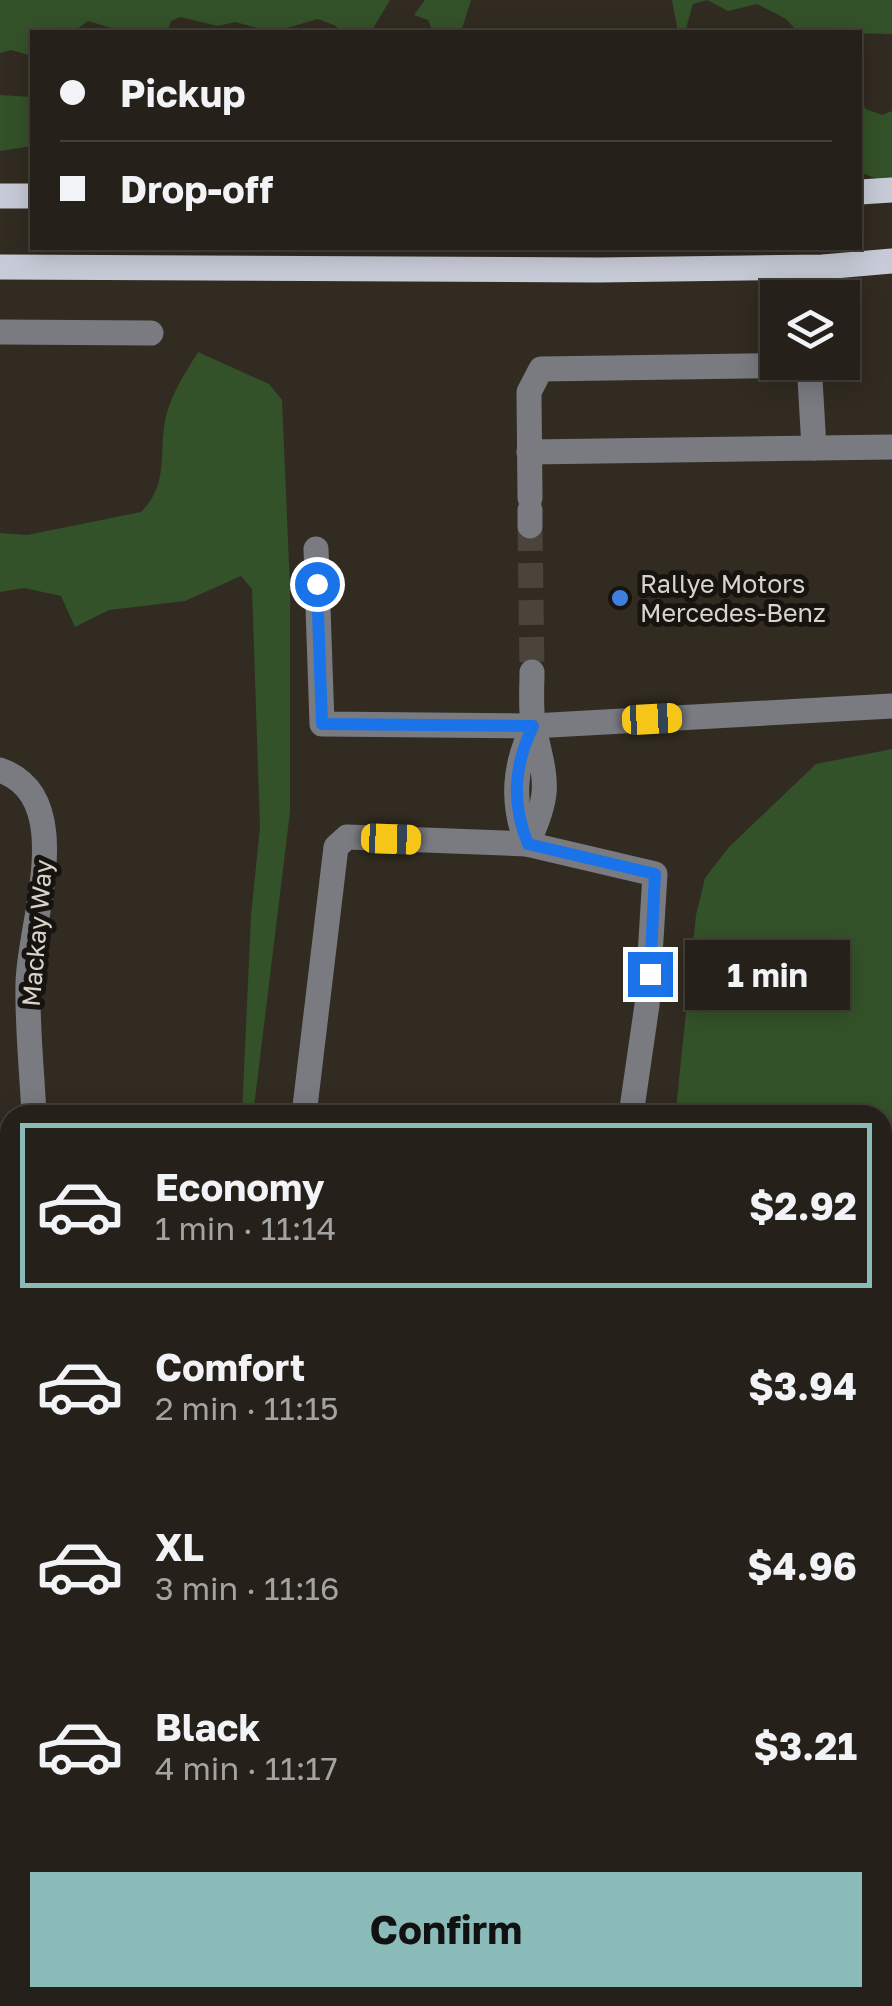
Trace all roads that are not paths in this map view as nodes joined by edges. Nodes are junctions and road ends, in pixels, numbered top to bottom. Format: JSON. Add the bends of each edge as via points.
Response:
{"nodes":[{"id":1,"x":892,"y":190,"type":"edge"},
{"id":2,"x":862,"y":192,"type":"edge"},
{"id":3,"x":0,"y":196,"type":"edge"},
{"id":4,"x":30,"y":196,"type":"edge"},
{"id":5,"x":823,"y":257,"type":"edge"},
{"id":6,"x":892,"y":261,"type":"edge"},
{"id":7,"x":0,"y":268,"type":"edge"},
{"id":8,"x":0,"y":332,"type":"edge"},
{"id":9,"x":151,"y":333,"type":"dead end"},
{"id":10,"x":760,"y":364,"type":"edge"},
{"id":11,"x":812,"y":380,"type":"edge"},
{"id":12,"x":892,"y":446,"type":"edge"},
{"id":13,"x":814,"y":448,"type":"junction"},
{"id":14,"x":529,"y":452,"type":"junction"},
{"id":15,"x":530,"y":512,"type":"tunnel mouth"},
{"id":16,"x":316,"y":549,"type":"dead end"},
{"id":17,"x":532,"y":672,"type":"tunnel mouth"},
{"id":18,"x":892,"y":706,"type":"edge"},
{"id":19,"x":533,"y":726,"type":"junction"},
{"id":20,"x":0,"y":770,"type":"edge"},
{"id":21,"x":528,"y":844,"type":"junction"},
{"id":22,"x":34,"y":1105,"type":"edge"},
{"id":23,"x":305,"y":1105,"type":"edge"},
{"id":24,"x":632,"y":1105,"type":"edge"}],
"edges":[{"from":1,"to":2,"type":"main road"},
{"from":3,"to":4,"type":"main road"},
{"from":5,"to":6,"type":"main road"},
{"from":5,"to":7,"type":"main road"},
{"from":8,"to":9,"type":"street"},
{"from":10,"to":14,"type":"street","via":[[551,366],[534,377],[529,392]]},
{"from":11,"to":13,"type":"street"},
{"from":12,"to":13,"type":"street"},
{"from":13,"to":14,"type":"street"},
{"from":14,"to":15,"type":"street"},
{"from":16,"to":19,"type":"street","via":[[322,724]]},
{"from":17,"to":19,"type":"street"},
{"from":18,"to":19,"type":"street"},
{"from":19,"to":21,"type":"street","via":[[544,759],[544,810]]},
{"from":20,"to":22,"type":"street","name":"Mackay Way","via":[[29,790],[45,835],[28,983]]},
{"from":21,"to":23,"type":"street","via":[[340,840]]},
{"from":21,"to":24,"type":"street","via":[[655,874]]}]}
